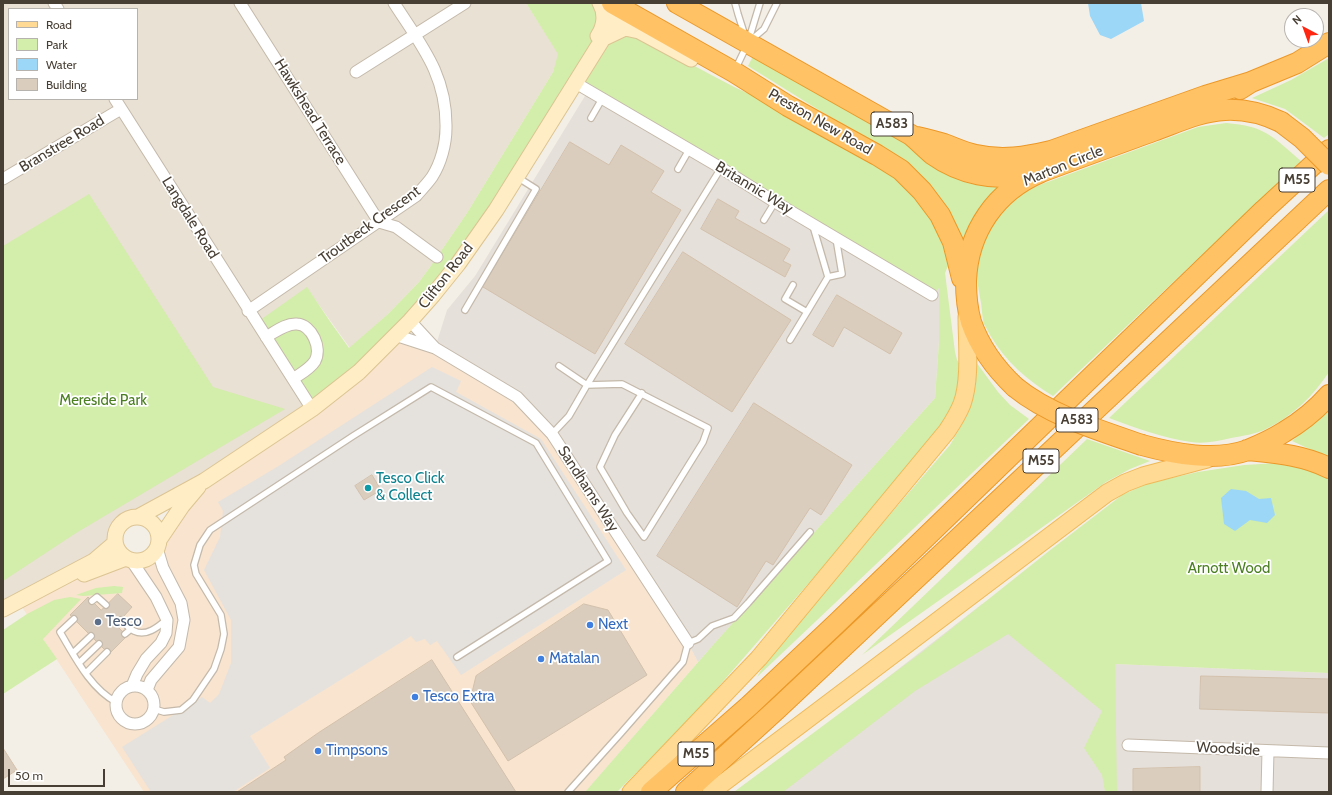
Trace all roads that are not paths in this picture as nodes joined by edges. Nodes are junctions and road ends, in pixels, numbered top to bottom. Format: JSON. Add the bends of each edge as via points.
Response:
{"nodes":[{"id":1,"x":240,"y":3,"type":"edge"},
{"id":2,"x":394,"y":3,"type":"edge"},
{"id":3,"x":465,"y":3,"type":"edge"},
{"id":4,"x":600,"y":3,"type":"edge"},
{"id":5,"x":677,"y":3,"type":"edge"},
{"id":6,"x":735,"y":3,"type":"edge"},
{"id":7,"x":760,"y":3,"type":"edge"},
{"id":8,"x":777,"y":3,"type":"edge"},
{"id":9,"x":621,"y":4,"type":"edge"},
{"id":10,"x":414,"y":35,"type":"junction"},
{"id":11,"x":604,"y":38,"type":"junction"},
{"id":12,"x":748,"y":43,"type":"junction"},
{"id":13,"x":1329,"y":43,"type":"edge"},
{"id":14,"x":356,"y":72,"type":"dead end"},
{"id":15,"x":734,"y":72,"type":"junction"},
{"id":16,"x":576,"y":80,"type":"junction"},
{"id":17,"x":1251,"y":82,"type":"junction"},
{"id":18,"x":602,"y":99,"type":"junction"},
{"id":19,"x":118,"y":104,"type":"edge"},
{"id":20,"x":1193,"y":116,"type":"junction"},
{"id":21,"x":591,"y":118,"type":"dead end"},
{"id":22,"x":911,"y":135,"type":"junction"},
{"id":23,"x":689,"y":150,"type":"junction"},
{"id":24,"x":1329,"y":150,"type":"edge"},
{"id":25,"x":1329,"y":165,"type":"edge"},
{"id":26,"x":721,"y":168,"type":"junction"},
{"id":27,"x":678,"y":169,"type":"dead end"},
{"id":28,"x":1041,"y":172,"type":"junction"},
{"id":29,"x":516,"y":176,"type":"junction"},
{"id":30,"x":3,"y":179,"type":"edge"},
{"id":31,"x":1329,"y":190,"type":"edge"},
{"id":32,"x":775,"y":202,"type":"junction"},
{"id":33,"x":764,"y":220,"type":"dead end"},
{"id":34,"x":379,"y":222,"type":"junction"},
{"id":35,"x":812,"y":223,"type":"junction"},
{"id":36,"x":835,"y":237,"type":"junction"},
{"id":37,"x":437,"y":256,"type":"dead end"},
{"id":38,"x":828,"y":277,"type":"junction"},
{"id":39,"x":793,"y":285,"type":"dead end"},
{"id":40,"x":932,"y":295,"type":"dead end"},
{"id":41,"x":966,"y":302,"type":"junction"},
{"id":42,"x":465,"y":310,"type":"dead end"},
{"id":43,"x":248,"y":311,"type":"junction"},
{"id":44,"x":807,"y":312,"type":"junction"},
{"id":45,"x":410,"y":320,"type":"junction"},
{"id":46,"x":395,"y":335,"type":"junction"},
{"id":47,"x":266,"y":337,"type":"junction"},
{"id":48,"x":790,"y":340,"type":"dead end"},
{"id":49,"x":435,"y":348,"type":"junction"},
{"id":50,"x":559,"y":366,"type":"dead end"},
{"id":51,"x":293,"y":379,"type":"junction"},
{"id":52,"x":587,"y":385,"type":"junction"},
{"id":53,"x":642,"y":393,"type":"junction"},
{"id":54,"x":1329,"y":396,"type":"edge"},
{"id":55,"x":312,"y":410,"type":"junction"},
{"id":56,"x":552,"y":434,"type":"junction"},
{"id":57,"x":1247,"y":450,"type":"junction"},
{"id":58,"x":1221,"y":455,"type":"junction"},
{"id":59,"x":1329,"y":468,"type":"edge"},
{"id":60,"x":204,"y":480,"type":"junction"},
{"id":61,"x":138,"y":518,"type":"junction"},
{"id":62,"x":810,"y":532,"type":"dead end"},
{"id":63,"x":115,"y":543,"type":"junction"},
{"id":64,"x":158,"y":544,"type":"junction"},
{"id":65,"x":128,"y":559,"type":"junction"},
{"id":66,"x":45,"y":587,"type":"junction"},
{"id":67,"x":92,"y":601,"type":"dead end"},
{"id":68,"x":106,"y":606,"type":"dead end"},
{"id":69,"x":3,"y":609,"type":"edge"},
{"id":70,"x":74,"y":619,"type":"dead end"},
{"id":71,"x":167,"y":620,"type":"junction"},
{"id":72,"x":117,"y":626,"type":"dead end"},
{"id":73,"x":131,"y":629,"type":"junction"},
{"id":74,"x":125,"y":634,"type":"dead end"},
{"id":75,"x":91,"y":636,"type":"dead end"},
{"id":76,"x":688,"y":643,"type":"junction"},
{"id":77,"x":99,"y":644,"type":"dead end"},
{"id":78,"x":107,"y":652,"type":"dead end"},
{"id":79,"x":73,"y":653,"type":"junction"},
{"id":80,"x":457,"y":657,"type":"dead end"},
{"id":81,"x":79,"y":663,"type":"junction"},
{"id":82,"x":86,"y":673,"type":"junction"},
{"id":83,"x":132,"y":686,"type":"junction"},
{"id":84,"x":147,"y":690,"type":"junction"},
{"id":85,"x":116,"y":702,"type":"junction"},
{"id":86,"x":154,"y":709,"type":"junction"},
{"id":87,"x":1128,"y":745,"type":"dead end"},
{"id":88,"x":1268,"y":750,"type":"junction"},
{"id":89,"x":1329,"y":753,"type":"edge"},
{"id":90,"x":568,"y":792,"type":"edge"},
{"id":91,"x":631,"y":792,"type":"edge"},
{"id":92,"x":651,"y":792,"type":"edge"},
{"id":93,"x":686,"y":792,"type":"edge"},
{"id":94,"x":711,"y":792,"type":"edge"},
{"id":95,"x":1267,"y":792,"type":"edge"}],
"edges":[{"from":1,"to":34,"type":"street","name":"Hawkshead Terrace"},
{"from":2,"to":10,"type":"street","name":"Troutbeck Crescent"},
{"from":3,"to":10,"type":"street"},
{"from":4,"to":16,"type":"street","via":[[604,10],[602,29],[579,65]]},
{"from":5,"to":12,"type":"highway","number":"A583"},
{"from":6,"to":12,"type":"lane"},
{"from":7,"to":12,"type":"lane"},
{"from":8,"to":12,"type":"lane","via":[[764,29]]},
{"from":9,"to":11,"type":"street","name":"Clifton Road"},
{"from":9,"to":15,"type":"highway","name":"Preston New Road","number":"A583"},
{"from":10,"to":14,"type":"street"},
{"from":10,"to":34,"type":"street","name":"Troutbeck Crescent","via":[[436,71],[442,89],[446,139],[432,177],[416,196]]},
{"from":11,"to":15,"type":"street","via":[[625,28],[639,31],[710,68]]},
{"from":11,"to":16,"type":"street","name":"Clifton Road"},
{"from":12,"to":15,"type":"lane"},
{"from":12,"to":22,"type":"highway","number":"A583"},
{"from":13,"to":17,"type":"highway","via":[[1297,63]]},
{"from":15,"to":41,"type":"highway","name":"Preston New Road","number":"A583","via":[[788,106],[877,155],[912,180],[932,202],[947,227],[958,259]]},
{"from":16,"to":18,"type":"street","name":"Britannic Way"},
{"from":16,"to":29,"type":"street","name":"Clifton Road"},
{"from":17,"to":20,"type":"highway"},
{"from":17,"to":22,"type":"highway","via":[[1032,156],[994,158],[976,155]]},
{"from":18,"to":21,"type":"lane"},
{"from":18,"to":23,"type":"street","name":"Britannic Way"},
{"from":19,"to":30,"type":"street","name":"Branstree Road"},
{"from":19,"to":43,"type":"street","name":"Langdale Road"},
{"from":20,"to":25,"type":"highway","name":"Marton Circle","number":"A583","bridge":true,"via":[[1225,110],[1265,116],[1281,122],[1302,138]]},
{"from":20,"to":28,"type":"highway","name":"Marton Circle","number":"A583"},
{"from":22,"to":28,"type":"highway","number":"A583","via":[[932,154],[969,172],[1006,177]]},
{"from":23,"to":26,"type":"street","name":"Britannic Way"},
{"from":23,"to":27,"type":"lane"},
{"from":24,"to":92,"type":"highway","number":"M55","via":[[776,680]]},
{"from":26,"to":32,"type":"street","name":"Britannic Way"},
{"from":26,"to":52,"type":"lane"},
{"from":28,"to":41,"type":"highway","name":"Marton Circle","number":"A583","via":[[1009,190],[979,228],[969,257]]},
{"from":29,"to":42,"type":"lane","via":[[536,189]]},
{"from":29,"to":45,"type":"street","name":"Clifton Road","via":[[496,210],[458,264]]},
{"from":31,"to":93,"type":"highway","number":"M55","via":[[778,709]]},
{"from":32,"to":33,"type":"lane"},
{"from":32,"to":35,"type":"street","name":"Britannic Way"},
{"from":34,"to":37,"type":"street","via":[[396,227]]},
{"from":34,"to":43,"type":"street","name":"Troutbeck Crescent"},
{"from":35,"to":36,"type":"street","name":"Britannic Way"},
{"from":35,"to":38,"type":"lane"},
{"from":36,"to":38,"type":"lane","via":[[842,274]]},
{"from":36,"to":40,"type":"street","name":"Britannic Way"},
{"from":38,"to":44,"type":"lane"},
{"from":39,"to":44,"type":"lane","via":[[785,299]]},
{"from":41,"to":58,"type":"highway","name":"Marton Circle","number":"A583","bridge":true,"via":[[971,322],[985,351],[1015,387],[1031,399],[1061,414],[1142,445],[1194,456]]},
{"from":41,"to":91,"type":"main road","via":[[966,390],[963,402],[947,431],[759,658]]},
{"from":43,"to":47,"type":"street","name":"Langdale Road"},
{"from":44,"to":48,"type":"lane"},
{"from":45,"to":46,"type":"street","name":"Clifton Road"},
{"from":45,"to":49,"type":"street","name":"Sandhams Way"},
{"from":46,"to":49,"type":"street","name":"Sandhams Way"},
{"from":46,"to":55,"type":"street","name":"Clifton Road","via":[[359,372]]},
{"from":47,"to":51,"type":"street","name":"Langdale Road"},
{"from":47,"to":51,"type":"street","via":[[287,325],[297,324],[306,328],[314,337],[318,350],[315,360],[312,366]]},
{"from":49,"to":56,"type":"street","name":"Sandhams Way","via":[[517,397]]},
{"from":50,"to":52,"type":"lane"},
{"from":51,"to":55,"type":"street","name":"Langdale Road"},
{"from":52,"to":53,"type":"lane","via":[[622,384]]},
{"from":52,"to":56,"type":"lane","via":[[569,416]]},
{"from":53,"to":53,"type":"lane","via":[[615,435],[600,467],[644,537],[703,442],[708,428]]},
{"from":54,"to":57,"type":"highway","name":"Marton Circle","number":"A583","via":[[1295,425]]},
{"from":55,"to":60,"type":"street","name":"Clifton Road"},
{"from":56,"to":76,"type":"street","name":"Sandhams Way"},
{"from":57,"to":58,"type":"highway","name":"Marton Circle","number":"A583"},
{"from":57,"to":59,"type":"highway","number":"A583","via":[[1299,457]]},
{"from":58,"to":94,"type":"main road","via":[[1143,476],[1107,493]]},
{"from":60,"to":61,"type":"street","name":"Clifton Road"},
{"from":60,"to":64,"type":"street","name":"Clifton Road","via":[[182,506]]},
{"from":61,"to":63,"type":"street","name":"Clifton Road","via":[[131,518],[121,525],[117,530]]},
{"from":61,"to":64,"type":"street","via":[[145,519],[155,527]]},
{"from":62,"to":76,"type":"lane","via":[[734,618],[712,626],[698,639]]},
{"from":63,"to":65,"type":"street","via":[[121,554]]},
{"from":63,"to":66,"type":"street","name":"Clifton Road","via":[[94,561]]},
{"from":64,"to":65,"type":"street","name":"Clifton Road","via":[[154,554],[145,560]]},
{"from":64,"to":84,"type":"street","via":[[163,568],[181,603],[184,620],[179,647],[151,680]]},
{"from":65,"to":66,"type":"street","name":"Clifton Road"},
{"from":65,"to":71,"type":"street","via":[[156,597]]},
{"from":66,"to":69,"type":"street","name":"Clifton Road"},
{"from":67,"to":68,"type":"lane","via":[[97,597]]},
{"from":70,"to":79,"type":"lane","via":[[60,632]]},
{"from":71,"to":73,"type":"lane","via":[[156,629],[142,633]]},
{"from":71,"to":83,"type":"street","via":[[166,633],[161,643],[146,659]]},
{"from":72,"to":73,"type":"lane","via":[[122,621]]},
{"from":73,"to":74,"type":"lane"},
{"from":75,"to":79,"type":"lane"},
{"from":76,"to":90,"type":"lane","via":[[683,662]]},
{"from":77,"to":81,"type":"lane"},
{"from":78,"to":82,"type":"lane"},
{"from":79,"to":81,"type":"lane"},
{"from":80,"to":86,"type":"lane","via":[[608,561],[536,443],[431,387],[210,530],[200,545],[194,565],[196,574],[221,615],[224,634],[221,649],[214,669],[193,700],[181,710],[164,712]]},
{"from":81,"to":82,"type":"lane"},
{"from":82,"to":85,"type":"lane","via":[[107,697]]},
{"from":83,"to":84,"type":"street"},
{"from":83,"to":85,"type":"street","via":[[118,695]]},
{"from":84,"to":86,"type":"street","via":[[153,699]]},
{"from":85,"to":86,"type":"street","via":[[119,716],[131,724],[145,722]]},
{"from":87,"to":88,"type":"street","name":"Woodside"},
{"from":88,"to":89,"type":"street","name":"Woodside"},
{"from":88,"to":95,"type":"street"}]}
